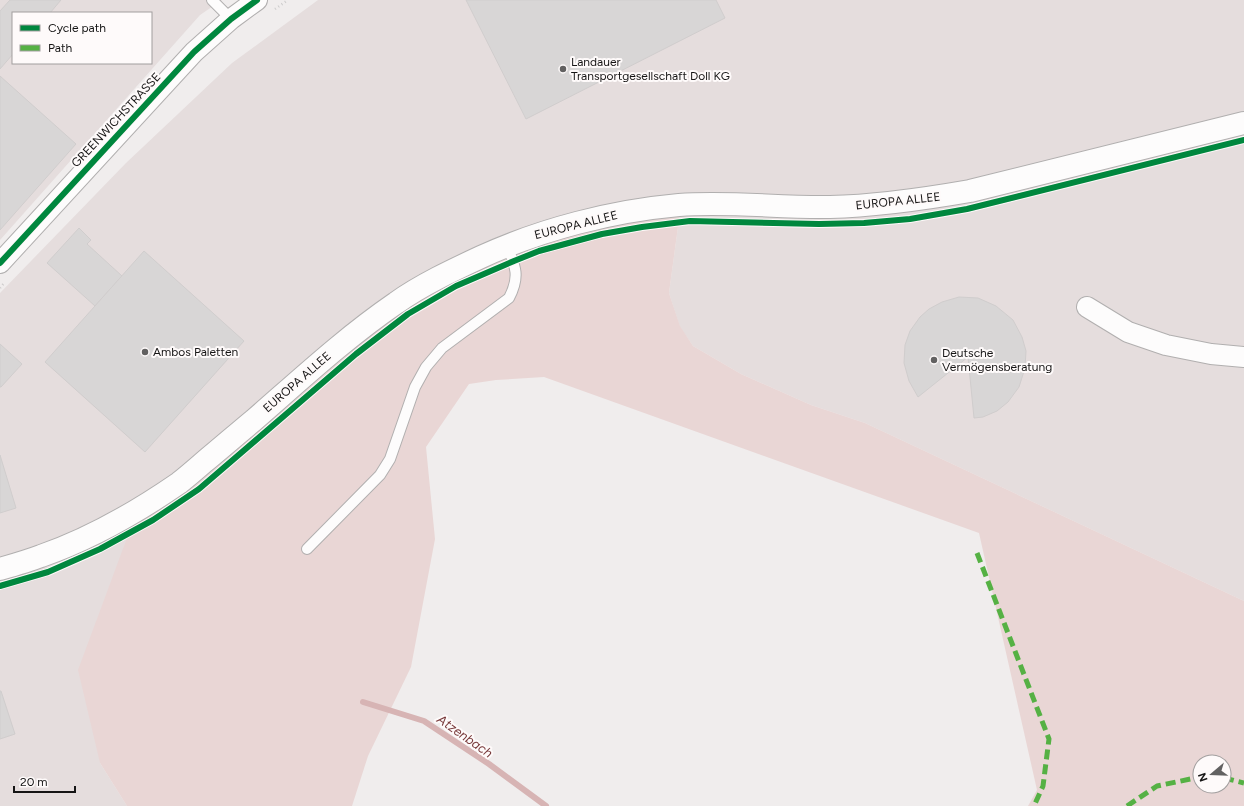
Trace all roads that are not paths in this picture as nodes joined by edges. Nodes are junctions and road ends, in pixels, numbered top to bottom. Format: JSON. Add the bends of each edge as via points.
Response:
{"nodes":[{"id":1,"x":212,"y":0,"type":"edge"},
{"id":2,"x":257,"y":0,"type":"edge"},
{"id":3,"x":231,"y":19,"type":"junction"},
{"id":4,"x":1244,"y":123,"type":"edge"},
{"id":5,"x":507,"y":246,"type":"junction"},
{"id":6,"x":0,"y":263,"type":"edge"},
{"id":7,"x":1087,"y":307,"type":"dead end"},
{"id":8,"x":1244,"y":358,"type":"edge"},
{"id":9,"x":307,"y":549,"type":"dead end"},
{"id":10,"x":0,"y":569,"type":"edge"}],
"edges":[{"from":1,"to":3,"type":"lane"},
{"from":2,"to":3,"type":"street","name":"GREENWICHSTRASSE"},
{"from":3,"to":6,"type":"street","name":"GREENWICHSTRASSE","via":[[194,52]]},
{"from":4,"to":5,"type":"main road","name":"EUROPA ALLEE","via":[[970,191],[927,199],[829,207],[681,205],[601,218],[557,229]]},
{"from":5,"to":9,"type":"lane","via":[[516,272],[514,287],[508,298],[442,348],[426,367],[416,387],[390,459],[380,475]]},
{"from":5,"to":10,"type":"main road","name":"EUROPA ALLEE","via":[[445,274],[398,302],[347,339],[182,481],[136,511],[42,556]]},
{"from":7,"to":8,"type":"street","via":[[1128,332],[1166,345]]}]}
